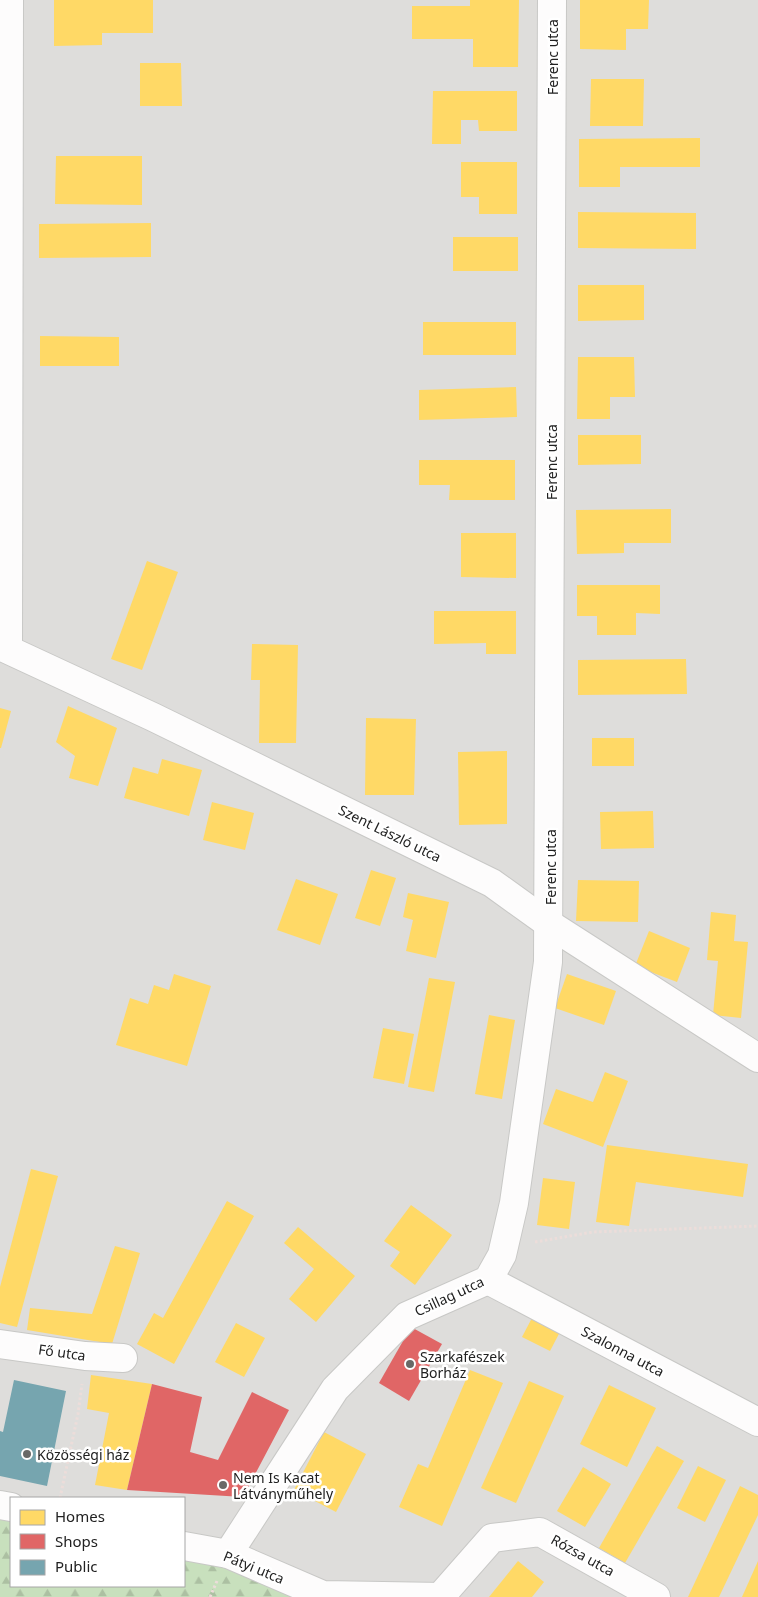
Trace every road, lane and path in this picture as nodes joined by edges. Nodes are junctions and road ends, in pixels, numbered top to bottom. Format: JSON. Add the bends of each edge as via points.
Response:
{"nodes":[{"id":1,"x":9,"y":0,"type":"edge"},
{"id":2,"x":552,"y":0,"type":"edge"},
{"id":3,"x":4,"y":648,"type":"edge"},
{"id":4,"x":549,"y":924,"type":"junction"},
{"id":5,"x":758,"y":1058,"type":"edge"},
{"id":6,"x":758,"y":1226,"type":"edge"},
{"id":7,"x":502,"y":1256,"type":"junction"},
{"id":8,"x":488,"y":1280,"type":"junction"},
{"id":9,"x":0,"y":1344,"type":"edge"},
{"id":10,"x":85,"y":1356,"type":"junction"},
{"id":11,"x":123,"y":1358,"type":"dead end"},
{"id":12,"x":758,"y":1422,"type":"edge"},
{"id":13,"x":60,"y":1497,"type":"edge"},
{"id":14,"x":185,"y":1546,"type":"edge"},
{"id":15,"x":228,"y":1554,"type":"junction"},
{"id":16,"x":442,"y":1596,"type":"edge"},
{"id":17,"x":656,"y":1597,"type":"edge"}],
"edges":[{"from":1,"to":3,"type":"street"},
{"from":2,"to":4,"type":"street","name":"Ferenc utca"},
{"from":3,"to":4,"type":"street","name":"Szent László utca","via":[[492,883]]},
{"from":4,"to":5,"type":"street","name":"Szent László utca"},
{"from":4,"to":7,"type":"street","name":"Csillag utca","via":[[546,982],[514,1202]]},
{"from":6,"to":7,"type":"path","via":[[593,1232],[534,1242]]},
{"from":7,"to":8,"type":"street","name":"Csillag utca"},
{"from":8,"to":12,"type":"street","name":"Szalonna utca"},
{"from":8,"to":15,"type":"street","name":"Csillag utca","via":[[407,1316],[335,1389]]},
{"from":9,"to":10,"type":"street","name":"Fő utca"},
{"from":10,"to":11,"type":"street","name":"Fő utca"},
{"from":10,"to":13,"type":"path","via":[[78,1414]]},
{"from":14,"to":15,"type":"street","name":"Pátyi utca"},
{"from":15,"to":16,"type":"street","name":"Pátyi utca","via":[[323,1596]]},
{"from":16,"to":17,"type":"street","name":"Rózsa utca","via":[[492,1538],[540,1532]]}]}
